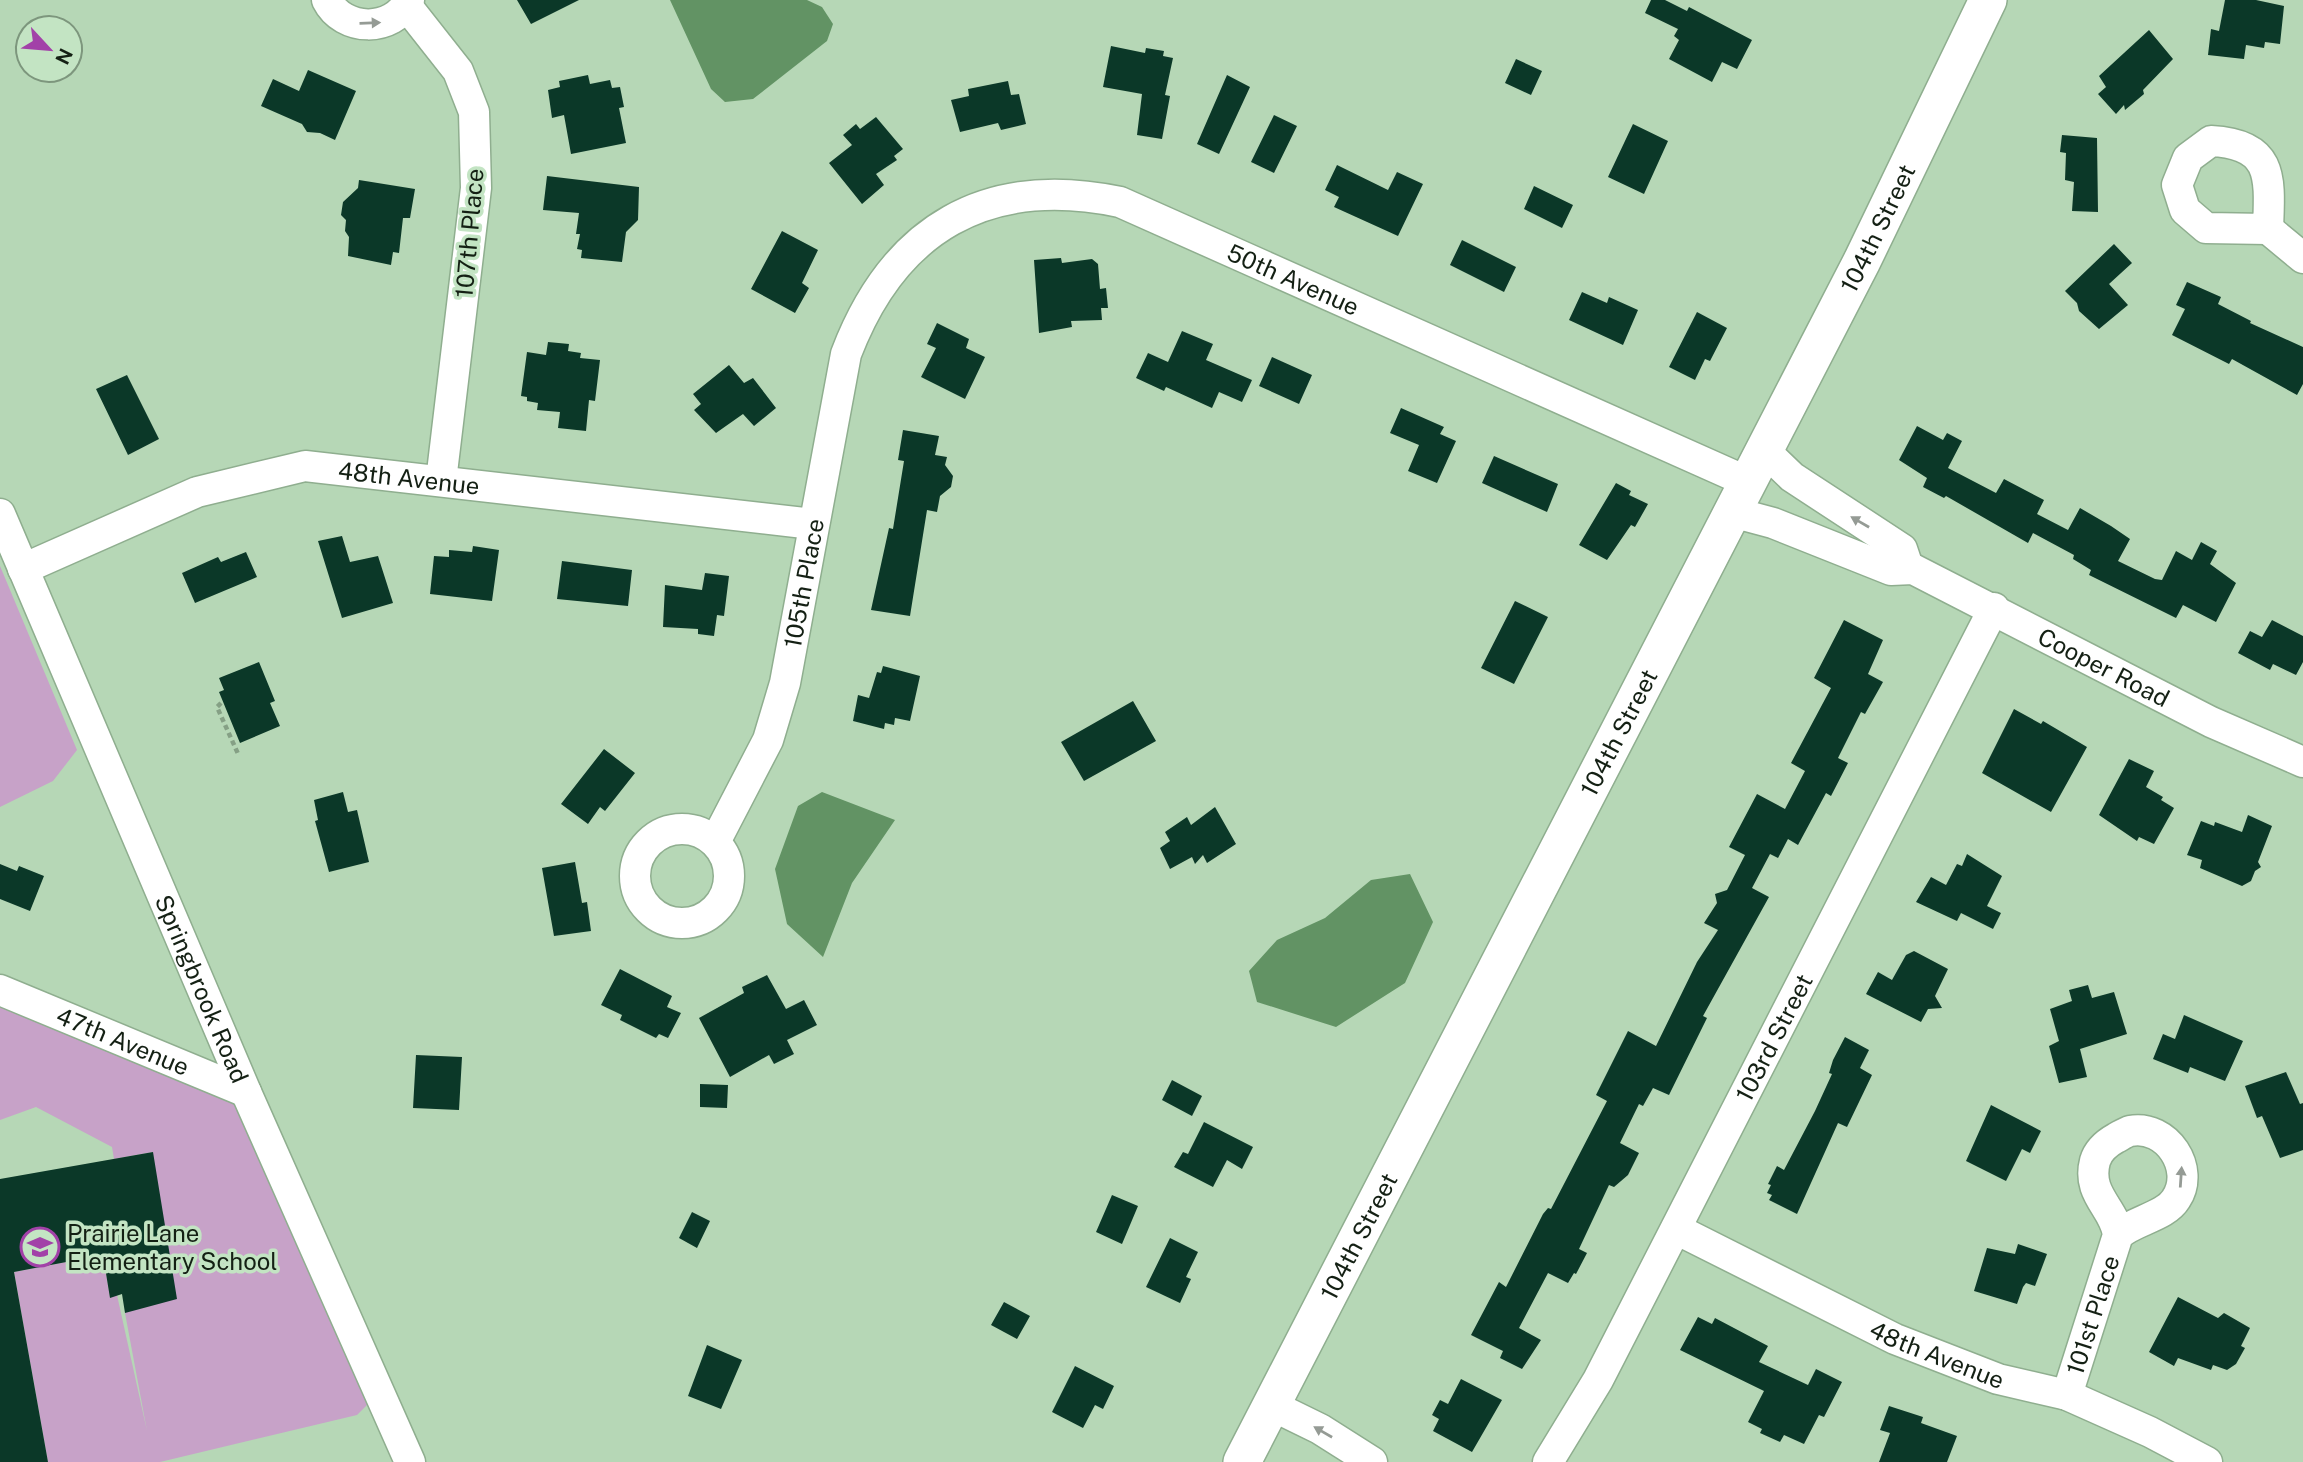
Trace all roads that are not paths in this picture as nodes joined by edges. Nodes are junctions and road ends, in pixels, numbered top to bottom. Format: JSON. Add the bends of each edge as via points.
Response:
{"nodes":[{"id":1,"x":327,"y":0,"type":"edge"},
{"id":2,"x":1988,"y":0,"type":"edge"},
{"id":3,"x":407,"y":3,"type":"edge"},
{"id":4,"x":2267,"y":229,"type":"dead end"},
{"id":5,"x":2303,"y":258,"type":"edge"},
{"id":6,"x":861,"y":315,"type":"joint"},
{"id":7,"x":1764,"y":450,"type":"junction"},
{"id":8,"x":441,"y":481,"type":"junction"},
{"id":9,"x":1740,"y":497,"type":"junction"},
{"id":10,"x":0,"y":514,"type":"edge"},
{"id":11,"x":813,"y":524,"type":"junction"},
{"id":12,"x":1908,"y":567,"type":"junction"},
{"id":13,"x":23,"y":569,"type":"junction"},
{"id":14,"x":1994,"y":608,"type":"junction"},
{"id":15,"x":2303,"y":762,"type":"edge"},
{"id":16,"x":715,"y":842,"type":"dead end"},
{"id":17,"x":0,"y":990,"type":"edge"},
{"id":18,"x":246,"y":1092,"type":"junction"},
{"id":19,"x":1676,"y":1229,"type":"junction"},
{"id":20,"x":2118,"y":1235,"type":"dead end"},
{"id":21,"x":2067,"y":1395,"type":"junction"},
{"id":22,"x":1271,"y":1405,"type":"junction"},
{"id":23,"x":410,"y":1462,"type":"edge"},
{"id":24,"x":1242,"y":1462,"type":"edge"},
{"id":25,"x":1372,"y":1462,"type":"edge"},
{"id":26,"x":1548,"y":1462,"type":"edge"},
{"id":27,"x":2207,"y":1462,"type":"edge"}],
"edges":[{"from":1,"to":3,"type":"street","name":"107th Place","one_way":true,"via":[[353,23],[368,25],[382,23]]},
{"from":2,"to":7,"type":"main road","name":"104th Street","via":[[1862,261]]},
{"from":3,"to":8,"type":"street","name":"107th Place","via":[[458,71],[474,112],[476,188]]},
{"from":4,"to":5,"type":"street"},
{"from":6,"to":9,"type":"street","name":"50th Avenue","via":[[888,274],[941,224],[1017,197],[1088,195],[1121,202]]},
{"from":6,"to":11,"type":"street","name":"105th Place","via":[[846,354]]},
{"from":7,"to":9,"type":"main road","name":"104th Street"},
{"from":12,"to":7,"type":"street","name":"Cooper Road","one_way":true,"via":[[1902,549],[1792,477]]},
{"from":8,"to":11,"type":"street","name":"48th Avenue"},
{"from":8,"to":13,"type":"street","name":"48th Avenue","via":[[305,466],[197,492]]},
{"from":9,"to":12,"type":"street","name":"Cooper Road","via":[[1773,523],[1891,570]]},
{"from":9,"to":22,"type":"main road","name":"104th Street"},
{"from":10,"to":13,"type":"street","name":"Springbrook Road"},
{"from":11,"to":16,"type":"street","name":"105th Place","via":[[785,683],[771,730]]},
{"from":12,"to":14,"type":"street","name":"Cooper Road"},
{"from":13,"to":18,"type":"street","name":"Springbrook Road"},
{"from":14,"to":15,"type":"street","name":"Cooper Road","via":[[2211,722]]},
{"from":14,"to":19,"type":"street","name":"103rd Street"},
{"from":17,"to":18,"type":"street","name":"47th Avenue"},
{"from":18,"to":23,"type":"street","name":"Springbrook Road"},
{"from":19,"to":21,"type":"street","name":"48th Avenue","via":[[1895,1339],[1998,1379]]},
{"from":19,"to":26,"type":"street","name":"103rd Street","via":[[1598,1380]]},
{"from":20,"to":21,"type":"street","name":"101st Place"},
{"from":21,"to":27,"type":"street","name":"48th Avenue"},
{"from":22,"to":24,"type":"main road","name":"104th Street"},
{"from":25,"to":22,"type":"street","one_way":true}]}
